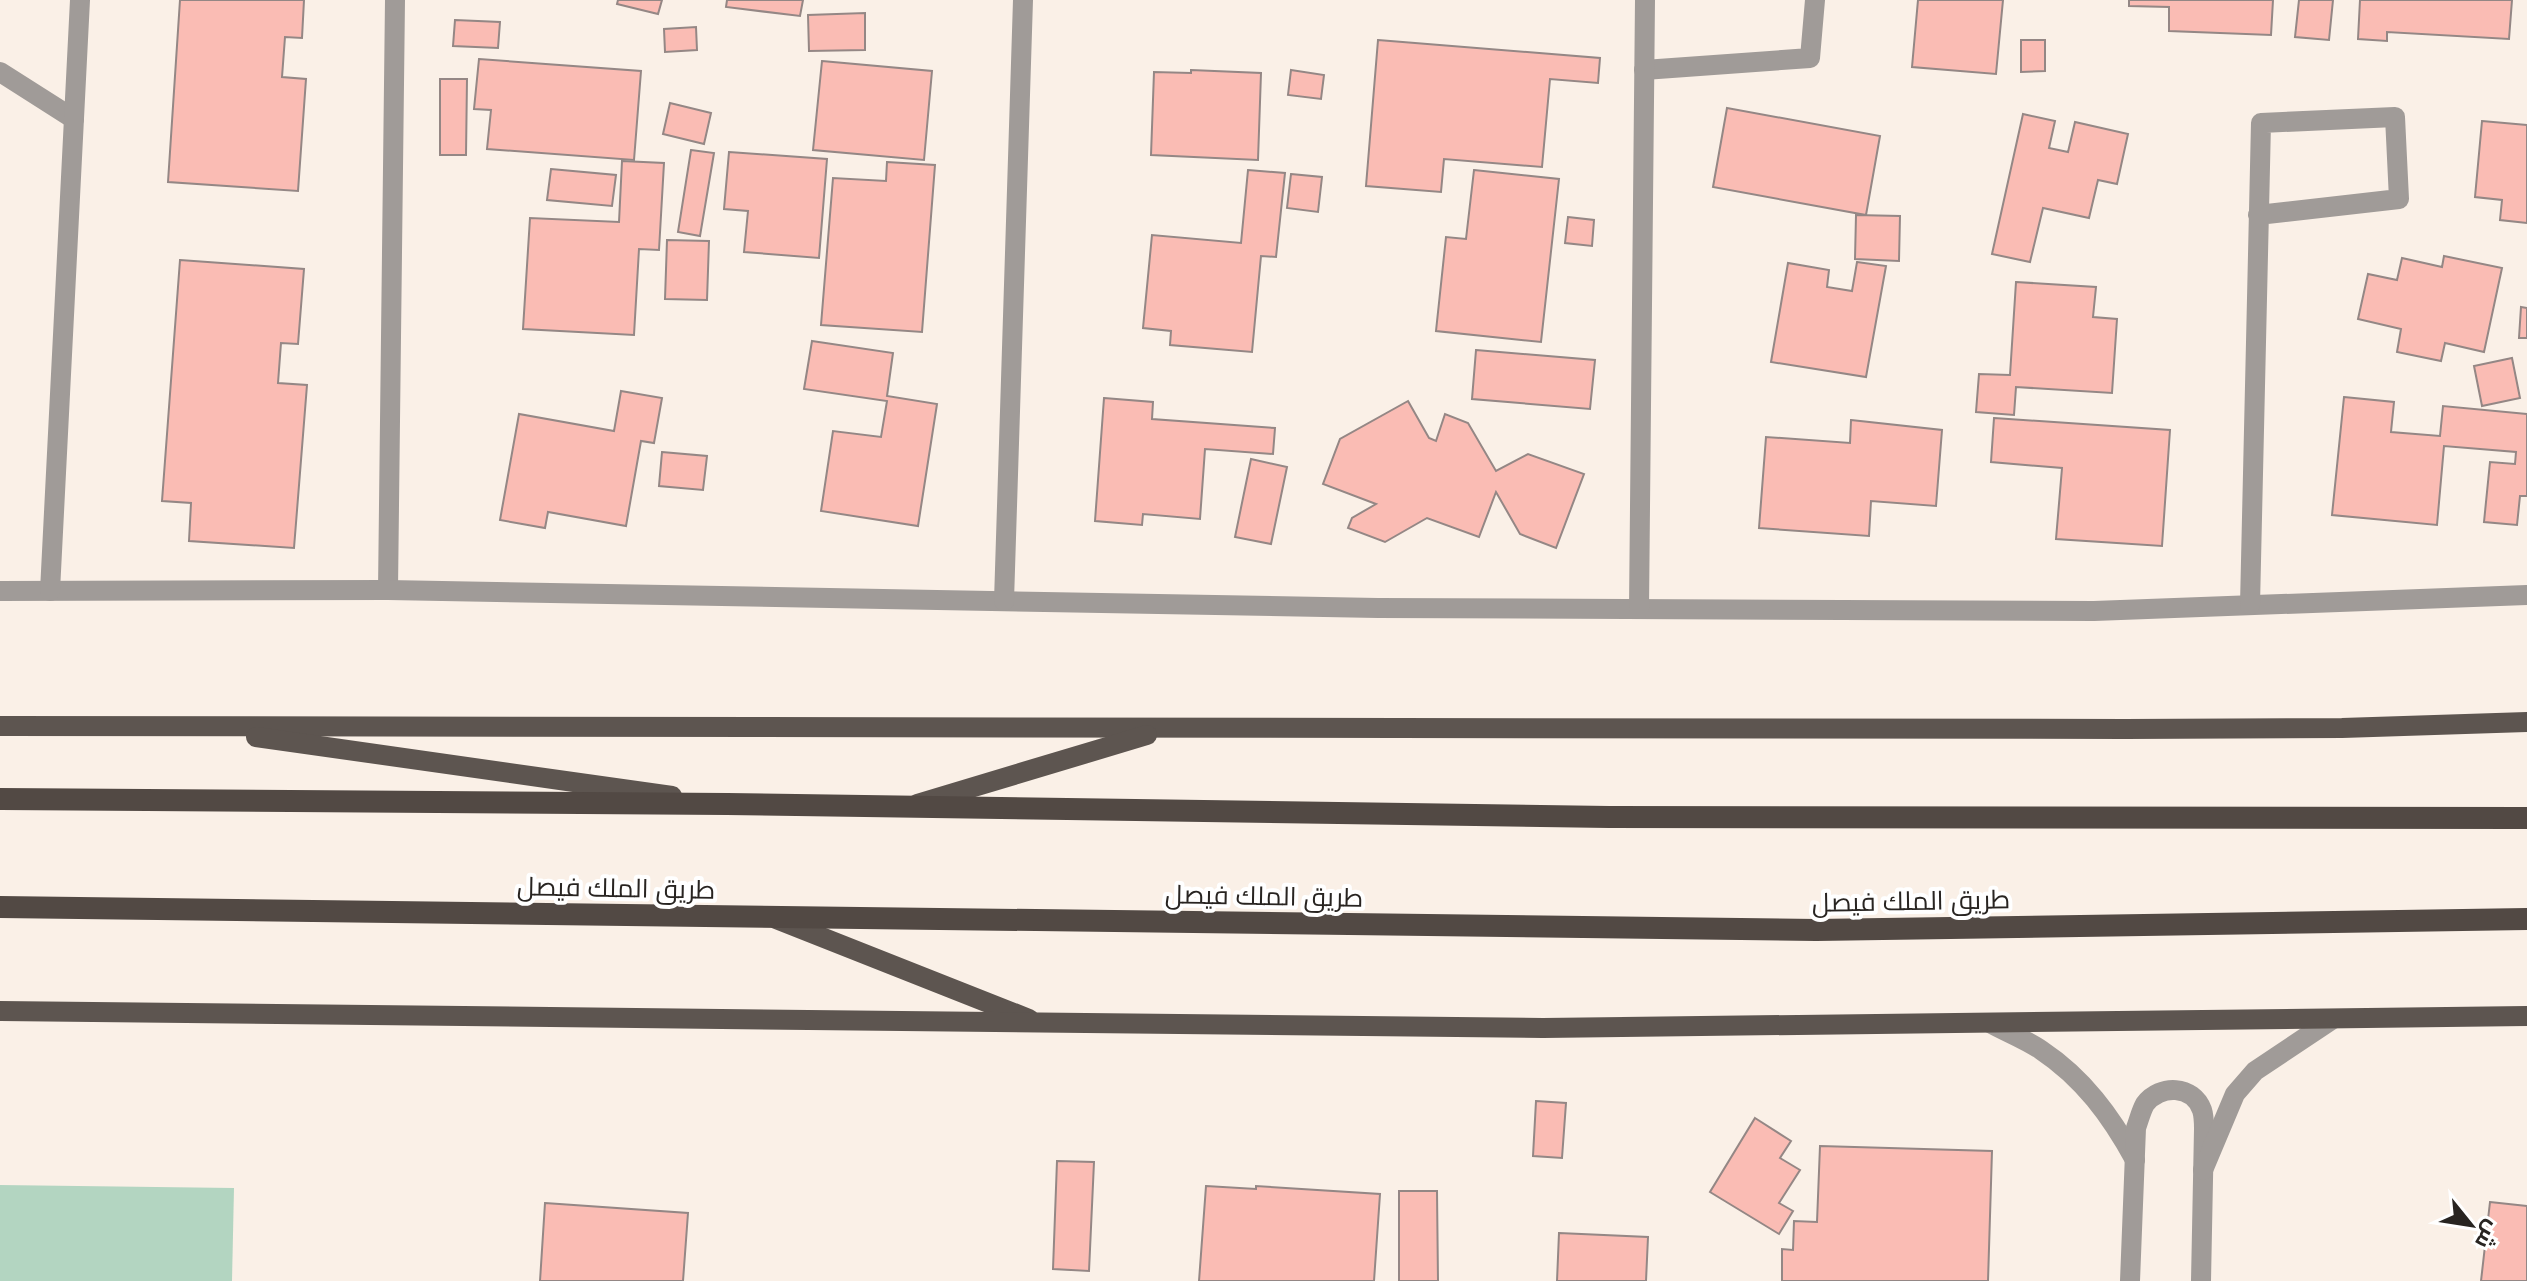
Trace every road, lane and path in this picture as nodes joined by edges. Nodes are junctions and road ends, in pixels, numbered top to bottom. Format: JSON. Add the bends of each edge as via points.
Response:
{"nodes":[{"id":1,"x":80,"y":0,"type":"edge"},
{"id":2,"x":395,"y":0,"type":"edge"},
{"id":3,"x":1023,"y":0,"type":"edge"},
{"id":4,"x":1645,"y":0,"type":"edge"},
{"id":5,"x":1815,"y":0,"type":"edge"},
{"id":6,"x":1644,"y":70,"type":"junction"},
{"id":7,"x":0,"y":72,"type":"edge"},
{"id":8,"x":74,"y":119,"type":"junction"},
{"id":9,"x":2258,"y":215,"type":"junction"},
{"id":10,"x":388,"y":590,"type":"junction"},
{"id":11,"x":0,"y":591,"type":"edge"},
{"id":12,"x":50,"y":591,"type":"junction"},
{"id":13,"x":2527,"y":595,"type":"edge"},
{"id":14,"x":1004,"y":601,"type":"junction"},
{"id":15,"x":2250,"y":605,"type":"junction"},
{"id":16,"x":1639,"y":609,"type":"junction"},
{"id":17,"x":2527,"y":722,"type":"edge"},
{"id":18,"x":10,"y":726,"type":"edge"},
{"id":19,"x":1170,"y":728,"type":"junction"},
{"id":20,"x":0,"y":799,"type":"edge"},
{"id":21,"x":727,"y":804,"type":"junction"},
{"id":22,"x":909,"y":806,"type":"junction"},
{"id":23,"x":2527,"y":818,"type":"edge"},
{"id":24,"x":0,"y":907,"type":"edge"},
{"id":25,"x":774,"y":918,"type":"junction"},
{"id":26,"x":2527,"y":919,"type":"edge"},
{"id":27,"x":0,"y":1011,"type":"edge"},
{"id":28,"x":2527,"y":1016,"type":"edge"},
{"id":29,"x":2333,"y":1019,"type":"junction"},
{"id":30,"x":1040,"y":1023,"type":"junction"},
{"id":31,"x":1990,"y":1023,"type":"junction"},
{"id":32,"x":2136,"y":1161,"type":"junction"},
{"id":33,"x":2203,"y":1170,"type":"junction"},
{"id":34,"x":2130,"y":1281,"type":"edge"},
{"id":35,"x":2201,"y":1281,"type":"edge"}],
"edges":[{"from":1,"to":8,"type":"street"},
{"from":2,"to":10,"type":"street"},
{"from":3,"to":14,"type":"street"},
{"from":4,"to":6,"type":"street"},
{"from":5,"to":6,"type":"street","via":[[1810,58]]},
{"from":6,"to":16,"type":"street"},
{"from":7,"to":8,"type":"street"},
{"from":8,"to":12,"type":"street"},
{"from":9,"to":9,"type":"street","via":[[2261,123],[2395,117],[2399,199]]},
{"from":9,"to":15,"type":"street"},
{"from":10,"to":12,"type":"street"},
{"from":10,"to":14,"type":"street"},
{"from":11,"to":12,"type":"street"},
{"from":13,"to":15,"type":"street"},
{"from":14,"to":16,"type":"street"},
{"from":15,"to":16,"type":"street","via":[[2094,611]]},
{"from":17,"to":19,"type":"main road","via":[[2295,728]]},
{"from":18,"to":19,"type":"main road"},
{"from":18,"to":21,"type":"main road","via":[[261,738]]},
{"from":19,"to":22,"type":"main road"},
{"from":20,"to":21,"type":"highway"},
{"from":21,"to":22,"type":"highway"},
{"from":22,"to":23,"type":"highway","via":[[1609,817]]},
{"from":24,"to":25,"type":"highway","name":"طريق الملك فيصل"},
{"from":25,"to":26,"type":"highway","name":"طريق الملك فيصل","via":[[1816,930]]},
{"from":25,"to":30,"type":"main road"},
{"from":27,"to":30,"type":"main road"},
{"from":28,"to":29,"type":"main road"},
{"from":29,"to":31,"type":"main road"},
{"from":29,"to":33,"type":"street","via":[[2255,1071],[2235,1094]]},
{"from":30,"to":31,"type":"main road","via":[[1528,1028]]},
{"from":31,"to":32,"type":"street","via":[[2040,1049],[2079,1081]]},
{"from":32,"to":33,"type":"street","via":[[2136,1128],[2143,1106],[2172,1089],[2188,1094],[2202,1108]]},
{"from":32,"to":34,"type":"street"},
{"from":33,"to":35,"type":"street"}]}
